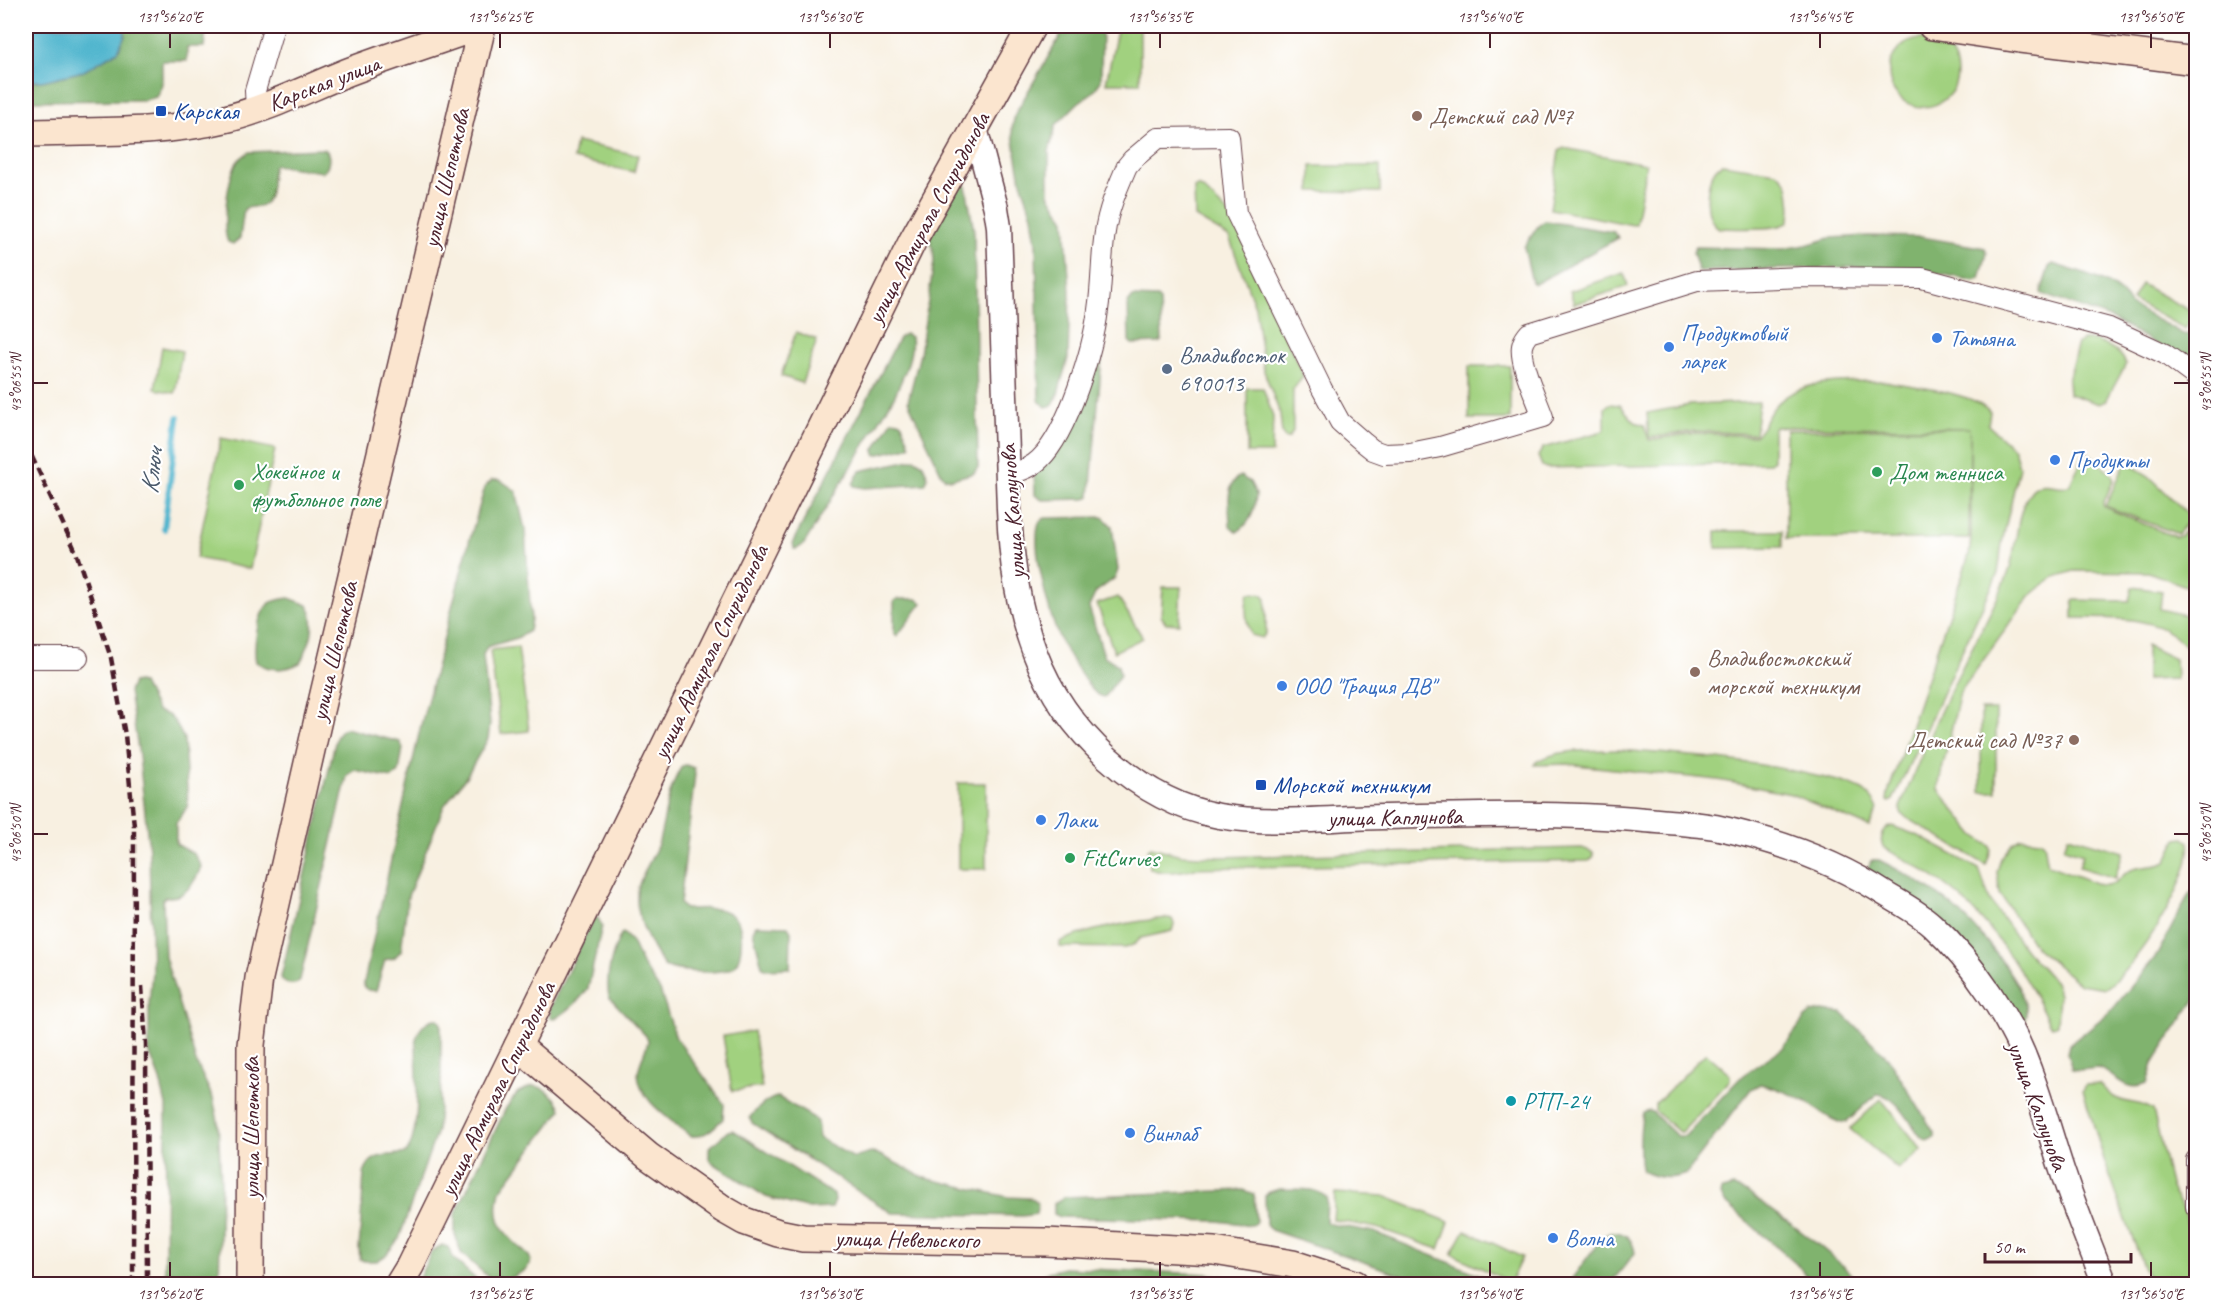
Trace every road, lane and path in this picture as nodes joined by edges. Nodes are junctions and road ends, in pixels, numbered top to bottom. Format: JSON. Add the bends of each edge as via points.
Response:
{"nodes":[{"id":1,"x":274,"y":26,"type":"edge"},
{"id":2,"x":474,"y":26,"type":"edge"},
{"id":3,"x":482,"y":26,"type":"edge"},
{"id":4,"x":1032,"y":26,"type":"edge"},
{"id":5,"x":1932,"y":26,"type":"edge"},
{"id":6,"x":2196,"y":61,"type":"edge"},
{"id":7,"x":256,"y":109,"type":"junction"},
{"id":8,"x":975,"y":128,"type":"junction"},
{"id":9,"x":26,"y":133,"type":"edge"},
{"id":10,"x":2196,"y":377,"type":"edge"},
{"id":11,"x":1008,"y":475,"type":"junction"},
{"id":12,"x":26,"y":658,"type":"edge"},
{"id":13,"x":78,"y":658,"type":"dead end"},
{"id":14,"x":518,"y":1046,"type":"junction"},
{"id":15,"x":2196,"y":1160,"type":"edge"},
{"id":16,"x":2196,"y":1208,"type":"edge"},
{"id":17,"x":250,"y":1284,"type":"edge"},
{"id":18,"x":399,"y":1284,"type":"edge"},
{"id":19,"x":1355,"y":1284,"type":"edge"},
{"id":20,"x":2105,"y":1284,"type":"edge"}],
"edges":[{"from":1,"to":7,"type":"street","via":[[255,91]]},
{"from":2,"to":7,"type":"main road","name":"Карская улица"},
{"from":3,"to":17,"type":"main road","name":"улица Шепеткова","via":[[259,978],[251,1045]]},
{"from":4,"to":8,"type":"main road","name":"улица Адмирала Спиридонова"},
{"from":5,"to":6,"type":"main road"},
{"from":7,"to":9,"type":"main road","name":"Карская улица","via":[[226,119],[176,126]]},
{"from":8,"to":11,"type":"street","name":"улица Каплунова","via":[[999,227]]},
{"from":8,"to":14,"type":"main road","name":"улица Адмирала Спиридонова","via":[[912,240]]},
{"from":10,"to":11,"type":"street","via":[[2165,354],[2109,328],[1922,278],[1697,281],[1529,333],[1522,346],[1522,357],[1543,417],[1440,447],[1384,454],[1373,450],[1340,422],[1291,327],[1236,213],[1229,137],[1160,138],[1127,166],[1108,216],[1096,326],[1062,426],[1040,459]]},
{"from":11,"to":20,"type":"street","name":"улица Каплунова","via":[[1015,584],[1042,670],[1072,718],[1102,752],[1130,778],[1166,799],[1218,816],[1259,820],[1549,816],[1711,826],[1822,860],[1866,881],[1930,924],[1966,961],[1996,1002],[2029,1068]]},
{"from":12,"to":13,"type":"street"},
{"from":14,"to":18,"type":"main road","name":"улица Адмирала Спиридонова"},
{"from":14,"to":19,"type":"main road","name":"улица Невельского","via":[[655,1161],[723,1209],[778,1233],[803,1238],[1046,1242],[1214,1251],[1293,1264]]},
{"from":15,"to":16,"type":"street"}]}
